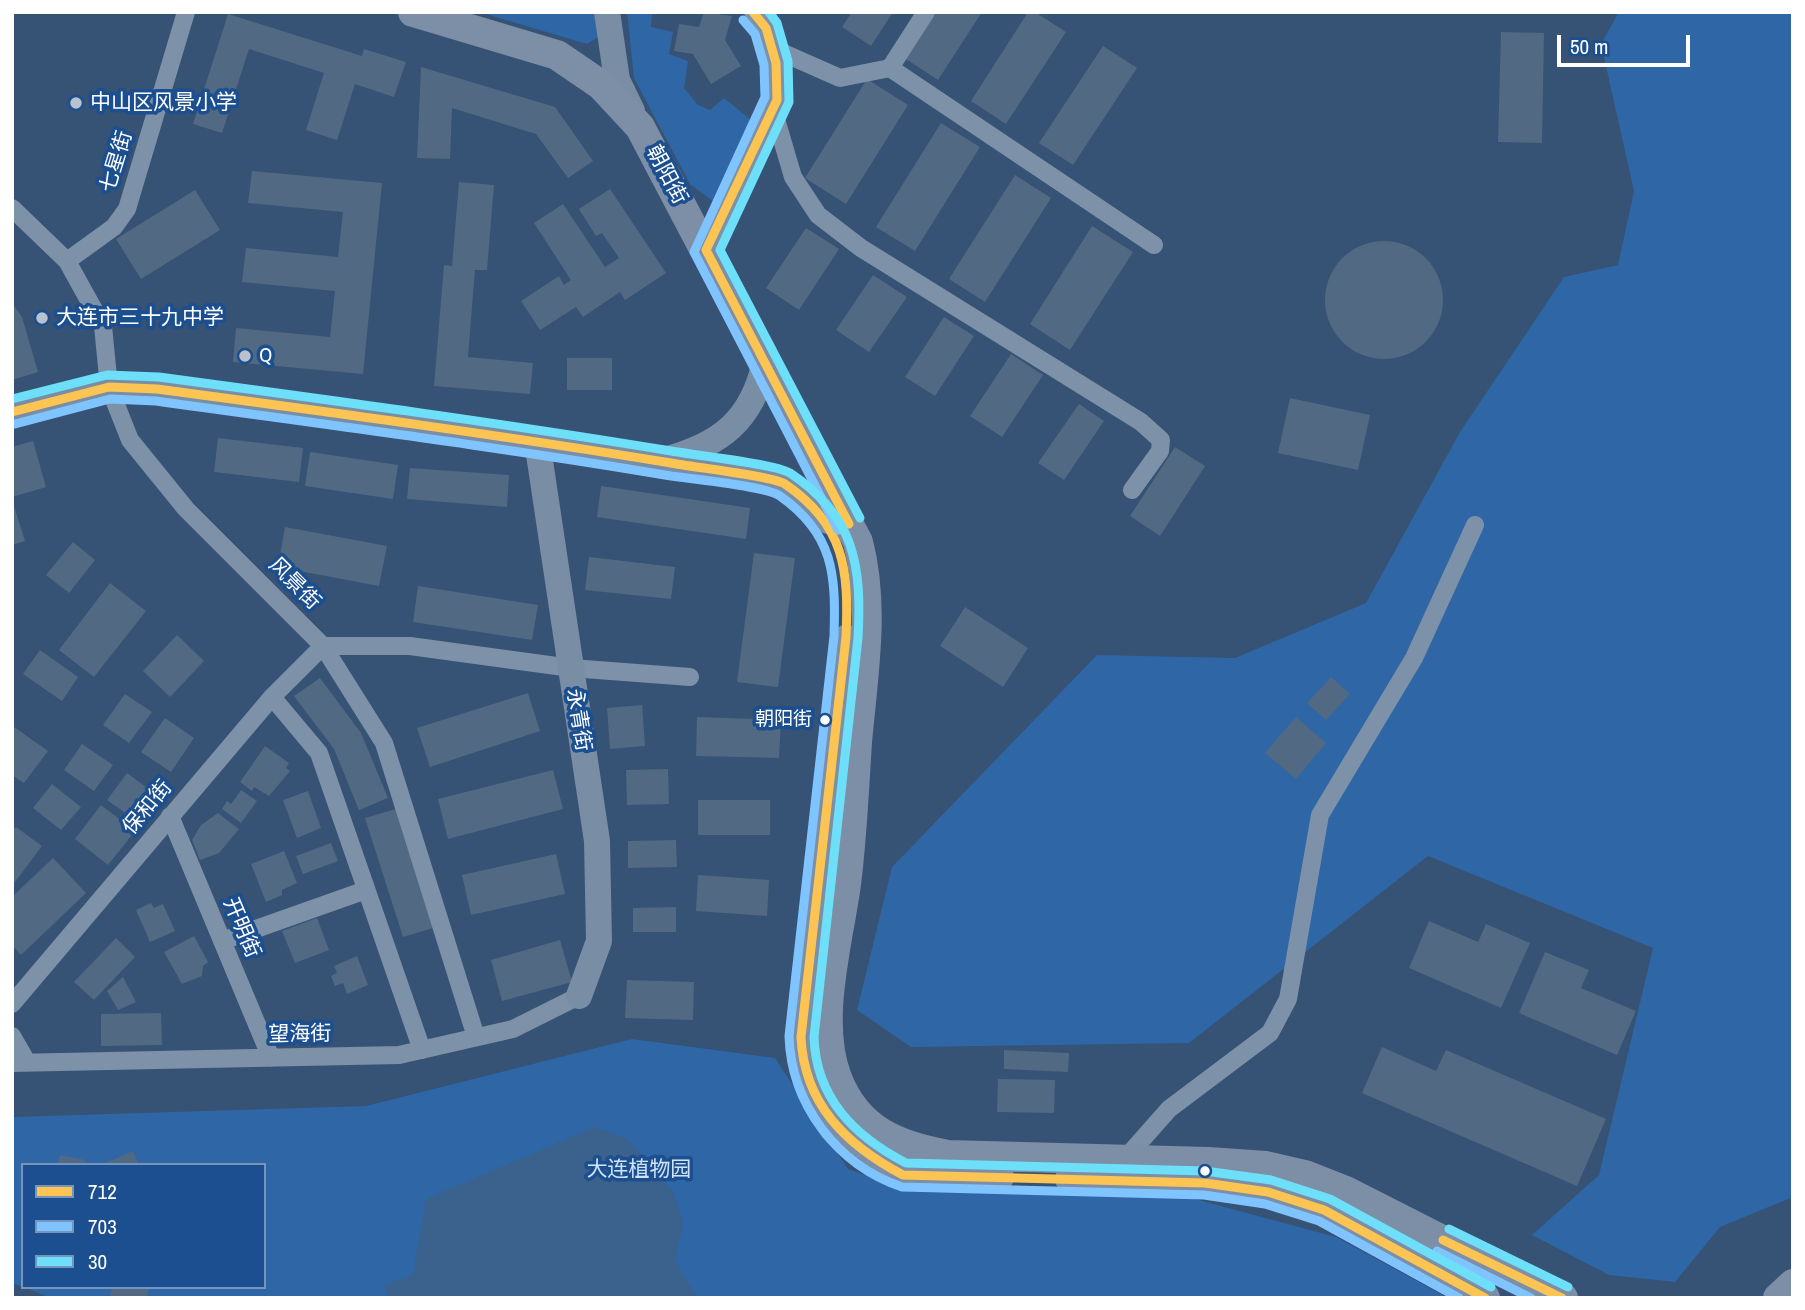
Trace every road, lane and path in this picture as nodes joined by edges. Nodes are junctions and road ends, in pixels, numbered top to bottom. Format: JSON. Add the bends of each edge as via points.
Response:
{"nodes":[{"id":1,"x":186,"y":12,"type":"edge"},
{"id":2,"x":414,"y":12,"type":"edge"},
{"id":3,"x":607,"y":12,"type":"edge"},
{"id":4,"x":754,"y":12,"type":"edge"},
{"id":5,"x":926,"y":12,"type":"edge"},
{"id":6,"x":772,"y":48,"type":"junction"},
{"id":7,"x":890,"y":68,"type":"junction"},
{"id":8,"x":773,"y":109,"type":"junction"},
{"id":9,"x":640,"y":127,"type":"junction"},
{"id":10,"x":12,"y":208,"type":"edge"},
{"id":11,"x":1154,"y":245,"type":"dead end"},
{"id":12,"x":706,"y":250,"type":"junction"},
{"id":13,"x":67,"y":261,"type":"junction"},
{"id":14,"x":762,"y":376,"type":"junction"},
{"id":15,"x":109,"y":387,"type":"junction"},
{"id":16,"x":12,"y":412,"type":"edge"},
{"id":17,"x":537,"y":441,"type":"junction"},
{"id":18,"x":659,"y":461,"type":"junction"},
{"id":19,"x":1132,"y":490,"type":"dead end"},
{"id":20,"x":828,"y":521,"type":"junction"},
{"id":21,"x":1475,"y":525,"type":"dead end"},
{"id":22,"x":323,"y":646,"type":"junction"},
{"id":23,"x":571,"y":668,"type":"junction"},
{"id":24,"x":690,"y":677,"type":"dead end"},
{"id":25,"x":272,"y":697,"type":"junction"},
{"id":26,"x":170,"y":816,"type":"junction"},
{"id":27,"x":366,"y":890,"type":"junction"},
{"id":28,"x":222,"y":941,"type":"junction"},
{"id":29,"x":579,"y":996,"type":"joint"},
{"id":30,"x":12,"y":1004,"type":"edge"},
{"id":31,"x":12,"y":1036,"type":"edge"},
{"id":32,"x":476,"y":1037,"type":"junction"},
{"id":33,"x":422,"y":1050,"type":"junction"},
{"id":34,"x":271,"y":1058,"type":"junction"},
{"id":35,"x":19,"y":1063,"type":"edge"},
{"id":36,"x":1124,"y":1160,"type":"junction"},
{"id":37,"x":1447,"y":1279,"type":"junction"},
{"id":38,"x":1536,"y":1290,"type":"edge"},
{"id":39,"x":1474,"y":1298,"type":"edge"},
{"id":40,"x":1485,"y":1298,"type":"edge"},
{"id":41,"x":1563,"y":1298,"type":"edge"}],
"edges":[{"from":1,"to":13,"type":"street","name":"七星街","via":[[127,209],[114,227]]},
{"from":2,"to":9,"type":"main road","name":"朝阳街","via":[[557,55],[601,85]]},
{"from":3,"to":9,"type":"main road","via":[[617,80]]},
{"from":4,"to":6,"type":"street","via":[[766,28]]},
{"from":5,"to":7,"type":"street"},
{"from":6,"to":7,"type":"street","via":[[840,78]]},
{"from":6,"to":8,"type":"street","via":[[777,100]]},
{"from":7,"to":11,"type":"street"},
{"from":8,"to":12,"type":"street"},
{"from":8,"to":19,"type":"street","via":[[793,177],[818,215],[861,248],[1141,422],[1161,440],[1160,451]]},
{"from":9,"to":12,"type":"main road","name":"朝阳街"},
{"from":9,"to":14,"type":"main road","via":[[641,159]]},
{"from":10,"to":13,"type":"street","name":"风景街"},
{"from":12,"to":14,"type":"main road","name":"朝阳街"},
{"from":13,"to":15,"type":"street","name":"风景街","via":[[103,326]]},
{"from":14,"to":18,"type":"main road","via":[[743,416],[724,435],[685,455]]},
{"from":14,"to":20,"type":"main road"},
{"from":14,"to":36,"type":"main road","name":"朝阳街","via":[[858,542],[868,594],[846,882],[830,984],[836,1077],[867,1124],[911,1149],[948,1155]]},
{"from":15,"to":16,"type":"main road"},
{"from":15,"to":17,"type":"main road","via":[[157,388]]},
{"from":15,"to":22,"type":"street","name":"风景街","via":[[130,440],[186,509]]},
{"from":17,"to":18,"type":"main road"},
{"from":17,"to":23,"type":"main road","name":"永青街"},
{"from":18,"to":20,"type":"main road","via":[[782,482]]},
{"from":20,"to":37,"type":"main road","via":[[848,576],[848,597],[804,1001],[803,1062],[817,1101],[834,1128],[865,1156],[903,1175],[1205,1183],[1268,1192],[1324,1210]]},
{"from":21,"to":36,"type":"street","via":[[1414,658],[1320,815],[1288,999],[1270,1033],[1169,1109]]},
{"from":22,"to":23,"type":"street","via":[[410,646]]},
{"from":22,"to":25,"type":"street","name":"保和街"},
{"from":22,"to":32,"type":"street","name":"风景街","via":[[384,743]]},
{"from":23,"to":24,"type":"street"},
{"from":23,"to":29,"type":"main road","name":"永青街","via":[[597,841],[599,941]]},
{"from":25,"to":26,"type":"street","name":"保和街"},
{"from":25,"to":27,"type":"street","via":[[319,753]]},
{"from":26,"to":28,"type":"street","name":"开明街"},
{"from":26,"to":30,"type":"street","name":"保和街"},
{"from":27,"to":28,"type":"street"},
{"from":27,"to":33,"type":"street"},
{"from":28,"to":34,"type":"street","name":"开明街"},
{"from":29,"to":32,"type":"street","name":"望海街","via":[[513,1029]]},
{"from":31,"to":35,"type":"street"},
{"from":32,"to":33,"type":"street","name":"望海街"},
{"from":33,"to":34,"type":"street","name":"望海街","via":[[399,1055]]},
{"from":34,"to":35,"type":"street","name":"望海街"},
{"from":36,"to":38,"type":"main road","name":"朝阳街","via":[[1266,1166],[1305,1175],[1348,1192]]},
{"from":37,"to":39,"type":"main road"},
{"from":37,"to":40,"type":"main road"},
{"from":38,"to":41,"type":"main road","name":"朝阳街"}]}
